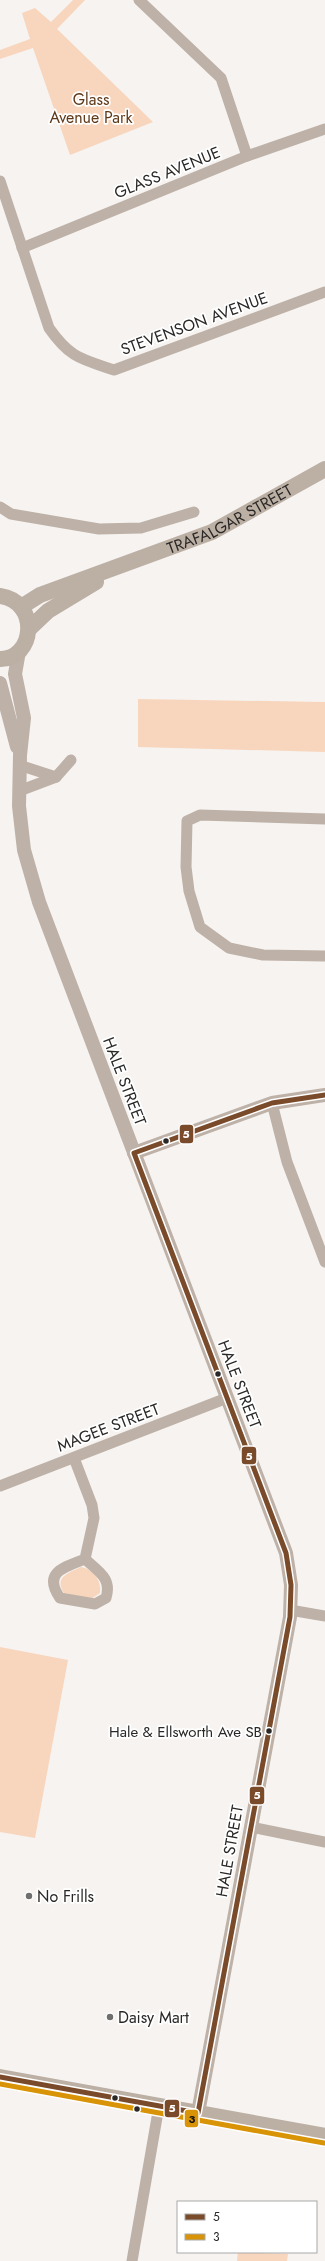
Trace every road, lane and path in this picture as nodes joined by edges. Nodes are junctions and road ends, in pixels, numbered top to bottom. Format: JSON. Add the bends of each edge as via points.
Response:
{"nodes":[{"id":1,"x":139,"y":0,"type":"edge"},
{"id":2,"x":325,"y":129,"type":"edge"},
{"id":3,"x":248,"y":156,"type":"junction"},
{"id":4,"x":0,"y":181,"type":"edge"},
{"id":5,"x":22,"y":248,"type":"junction"},
{"id":6,"x":324,"y":294,"type":"edge"},
{"id":7,"x":325,"y":468,"type":"edge"},
{"id":8,"x":0,"y":507,"type":"edge"},
{"id":9,"x":194,"y":512,"type":"dead end"},
{"id":10,"x":131,"y":562,"type":"junction"},
{"id":11,"x":0,"y":595,"type":"edge"},
{"id":12,"x":21,"y":607,"type":"junction"},
{"id":13,"x":29,"y":629,"type":"junction"},
{"id":14,"x":19,"y":651,"type":"junction"},
{"id":15,"x":0,"y":659,"type":"edge"},
{"id":16,"x":0,"y":683,"type":"edge"},
{"id":17,"x":19,"y":760,"type":"junction"},
{"id":18,"x":71,"y":760,"type":"dead end"},
{"id":19,"x":56,"y":776,"type":"junction"},
{"id":20,"x":19,"y":791,"type":"junction"},
{"id":21,"x":325,"y":819,"type":"edge"},
{"id":22,"x":325,"y":956,"type":"edge"},
{"id":23,"x":325,"y":1095,"type":"edge"},
{"id":24,"x":272,"y":1103,"type":"junction"},
{"id":25,"x":134,"y":1152,"type":"junction"},
{"id":26,"x":325,"y":1262,"type":"edge"},
{"id":27,"x":227,"y":1398,"type":"junction"},
{"id":28,"x":74,"y":1458,"type":"junction"},
{"id":29,"x":0,"y":1486,"type":"edge"},
{"id":30,"x":85,"y":1559,"type":"junction"},
{"id":31,"x":290,"y":1610,"type":"junction"},
{"id":32,"x":325,"y":1616,"type":"edge"},
{"id":33,"x":251,"y":1827,"type":"junction"},
{"id":34,"x":325,"y":1842,"type":"edge"},
{"id":35,"x":0,"y":2077,"type":"edge"},
{"id":36,"x":159,"y":2106,"type":"junction"},
{"id":37,"x":198,"y":2113,"type":"junction"},
{"id":38,"x":325,"y":2136,"type":"edge"},
{"id":39,"x":132,"y":2261,"type":"edge"}],
"edges":[{"from":1,"to":3,"type":"street","via":[[221,78]]},
{"from":2,"to":3,"type":"street","name":"GLASS AVENUE"},
{"from":3,"to":5,"type":"street","name":"GLASS AVENUE"},
{"from":4,"to":5,"type":"street","name":"STEVENSON AVENUE"},
{"from":5,"to":6,"type":"street","name":"STEVENSON AVENUE","via":[[49,328],[63,348],[84,360],[114,370]]},
{"from":7,"to":10,"type":"main road","name":"TRAFALGAR STREET","via":[[212,532]]},
{"from":8,"to":9,"type":"street","via":[[11,514],[99,529],[142,528]]},
{"from":10,"to":12,"type":"main road","name":"TRAFALGAR STREET","via":[[40,595]]},
{"from":10,"to":13,"type":"main road","name":"TRAFALGAR STREET","via":[[48,611]]},
{"from":11,"to":12,"type":"main road","via":[[12,599]]},
{"from":12,"to":13,"type":"main road","via":[[27,617]]},
{"from":13,"to":14,"type":"main road","via":[[26,641]]},
{"from":14,"to":15,"type":"main road"},
{"from":14,"to":17,"type":"street","name":"HALE STREET","via":[[15,674],[24,718]]},
{"from":16,"to":17,"type":"street","name":"HALE STREET"},
{"from":17,"to":19,"type":"street"},
{"from":17,"to":20,"type":"street","name":"HALE STREET"},
{"from":18,"to":19,"type":"street"},
{"from":19,"to":20,"type":"street"},
{"from":20,"to":25,"type":"street","name":"HALE STREET","via":[[24,850],[39,902]]},
{"from":21,"to":22,"type":"street","via":[[200,815],[188,821],[186,867],[189,891],[200,927],[229,948],[263,955]]},
{"from":23,"to":24,"type":"street"},
{"from":24,"to":25,"type":"street"},
{"from":24,"to":26,"type":"street","via":[[287,1162]]},
{"from":25,"to":27,"type":"street","name":"HALE STREET"},
{"from":27,"to":28,"type":"street","name":"MAGEE STREET"},
{"from":27,"to":31,"type":"street","name":"HALE STREET","via":[[286,1553],[291,1585]]},
{"from":28,"to":29,"type":"street","name":"MAGEE STREET"},
{"from":28,"to":30,"type":"street","via":[[92,1505],[94,1518]]},
{"from":30,"to":30,"type":"street","via":[[105,1578],[109,1588],[106,1598],[95,1604],[60,1598],[53,1588],[53,1577],[60,1570]]},
{"from":31,"to":32,"type":"street"},
{"from":31,"to":33,"type":"street","name":"HALE STREET"},
{"from":33,"to":34,"type":"street"},
{"from":33,"to":37,"type":"street","name":"HALE STREET"},
{"from":35,"to":36,"type":"main road"},
{"from":36,"to":37,"type":"main road"},
{"from":36,"to":39,"type":"street"},
{"from":37,"to":38,"type":"main road"}]}
